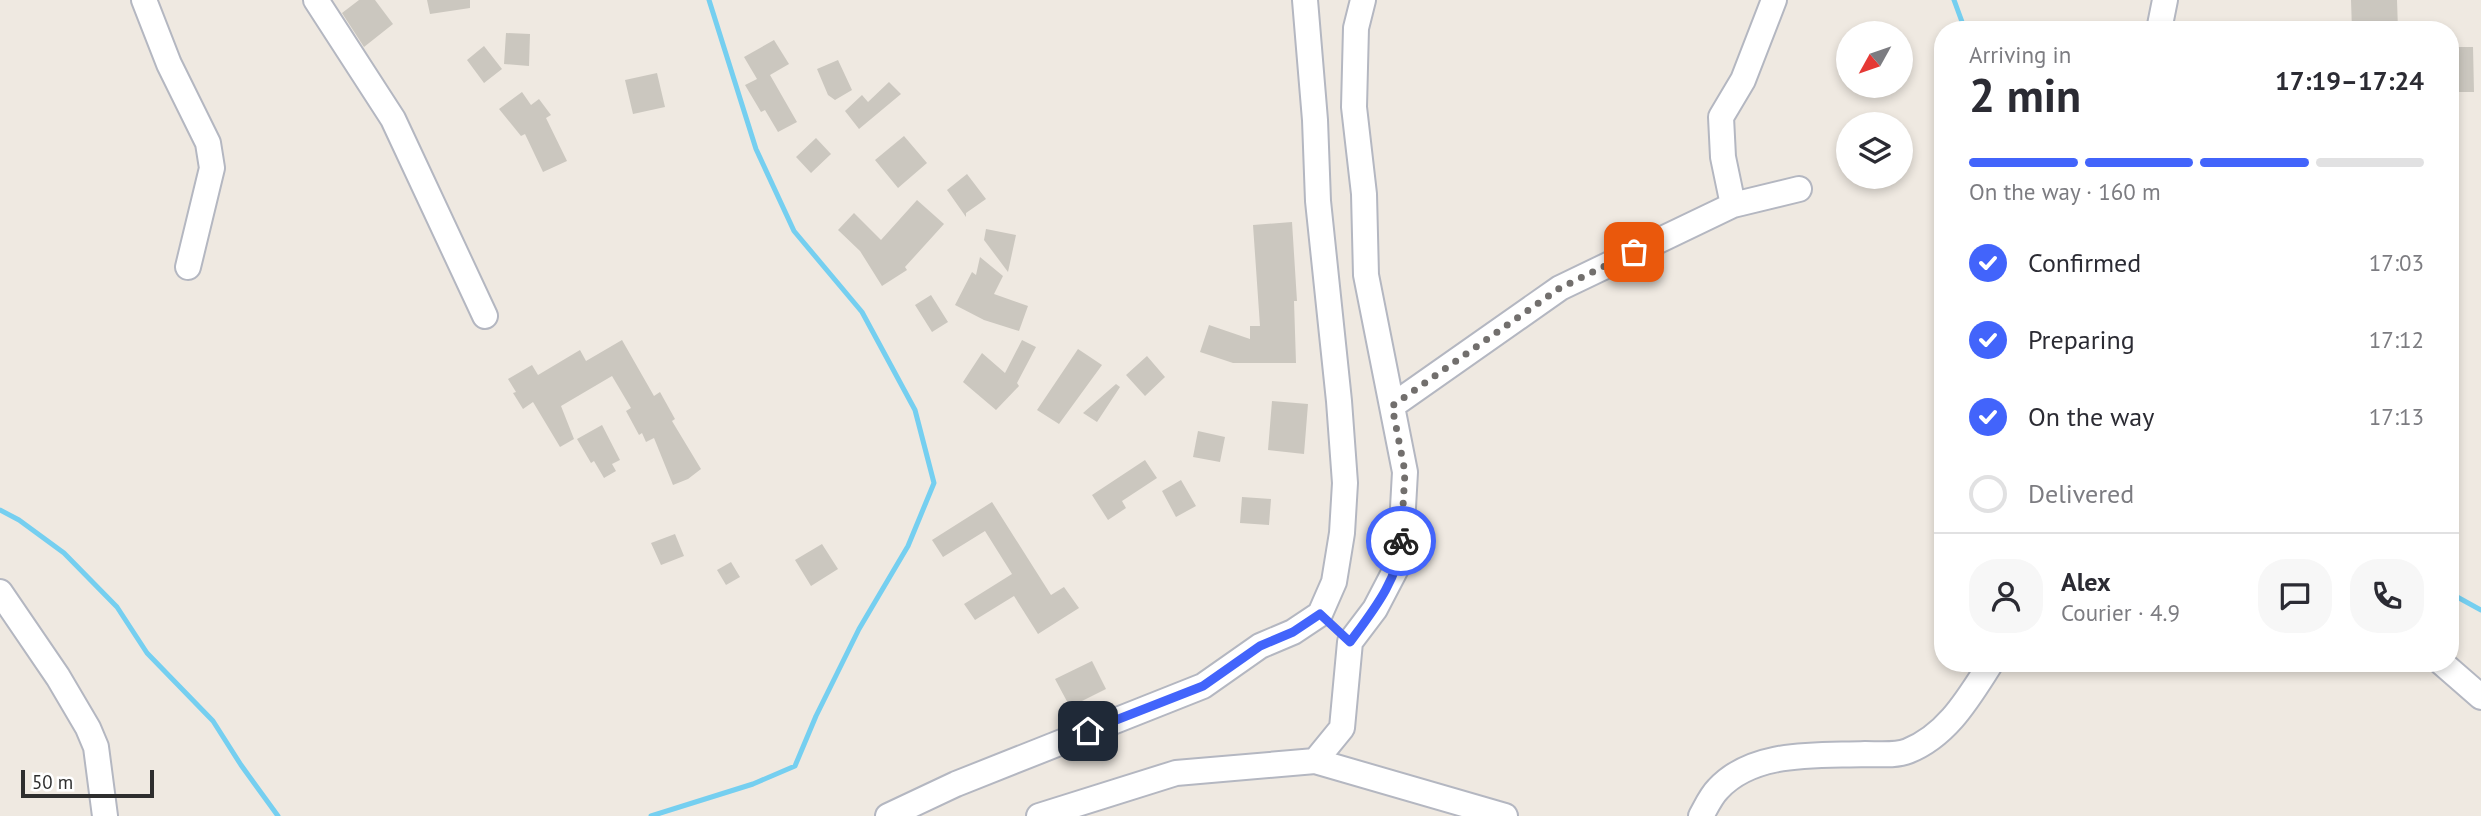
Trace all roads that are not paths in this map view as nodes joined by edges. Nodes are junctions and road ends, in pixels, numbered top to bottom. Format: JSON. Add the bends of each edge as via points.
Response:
{"nodes":[{"id":1,"x":144,"y":0,"type":"edge"},
{"id":2,"x":316,"y":0,"type":"edge"},
{"id":3,"x":1305,"y":0,"type":"edge"},
{"id":4,"x":1363,"y":0,"type":"edge"},
{"id":5,"x":1774,"y":0,"type":"edge"},
{"id":6,"x":2165,"y":0,"type":"edge"},
{"id":7,"x":2161,"y":21,"type":"edge"},
{"id":8,"x":1799,"y":190,"type":"dead end"},
{"id":9,"x":1733,"y":205,"type":"junction"},
{"id":10,"x":188,"y":267,"type":"dead end"},
{"id":11,"x":485,"y":316,"type":"dead end"},
{"id":12,"x":1392,"y":406,"type":"junction"},
{"id":13,"x":0,"y":592,"type":"edge"},
{"id":14,"x":1320,"y":614,"type":"junction"},
{"id":15,"x":1350,"y":642,"type":"junction"},
{"id":16,"x":1986,"y":672,"type":"edge"},
{"id":17,"x":2452,"y":672,"type":"edge"},
{"id":18,"x":2481,"y":697,"type":"edge"},
{"id":19,"x":1315,"y":761,"type":"junction"},
{"id":20,"x":105,"y":816,"type":"edge"},
{"id":21,"x":888,"y":816,"type":"edge"},
{"id":22,"x":1039,"y":816,"type":"edge"},
{"id":23,"x":1505,"y":816,"type":"edge"},
{"id":24,"x":1701,"y":816,"type":"edge"}],
"edges":[{"from":1,"to":10,"type":"street","via":[[208,143],[212,168]]},
{"from":2,"to":11,"type":"street","via":[[393,119]]},
{"from":3,"to":14,"type":"street","via":[[1318,201],[1345,483],[1334,582]]},
{"from":4,"to":12,"type":"street","via":[[1356,28],[1354,107],[1364,194],[1366,275]]},
{"from":5,"to":9,"type":"street","via":[[1743,80],[1721,117]]},
{"from":6,"to":7,"type":"street"},
{"from":8,"to":9,"type":"street"},
{"from":9,"to":12,"type":"street","via":[[1560,288]]},
{"from":12,"to":15,"type":"street","via":[[1405,472],[1400,561]]},
{"from":13,"to":20,"type":"street","via":[[89,728]]},
{"from":14,"to":15,"type":"street"},
{"from":14,"to":21,"type":"street","via":[[1260,646],[1203,686],[956,784]]},
{"from":15,"to":19,"type":"street","via":[[1342,728]]},
{"from":16,"to":24,"type":"street","via":[[1935,737],[1905,753],[1801,756],[1759,763],[1717,790]]},
{"from":17,"to":18,"type":"street"},
{"from":19,"to":22,"type":"street","via":[[1176,773]]},
{"from":19,"to":23,"type":"street"}]}
